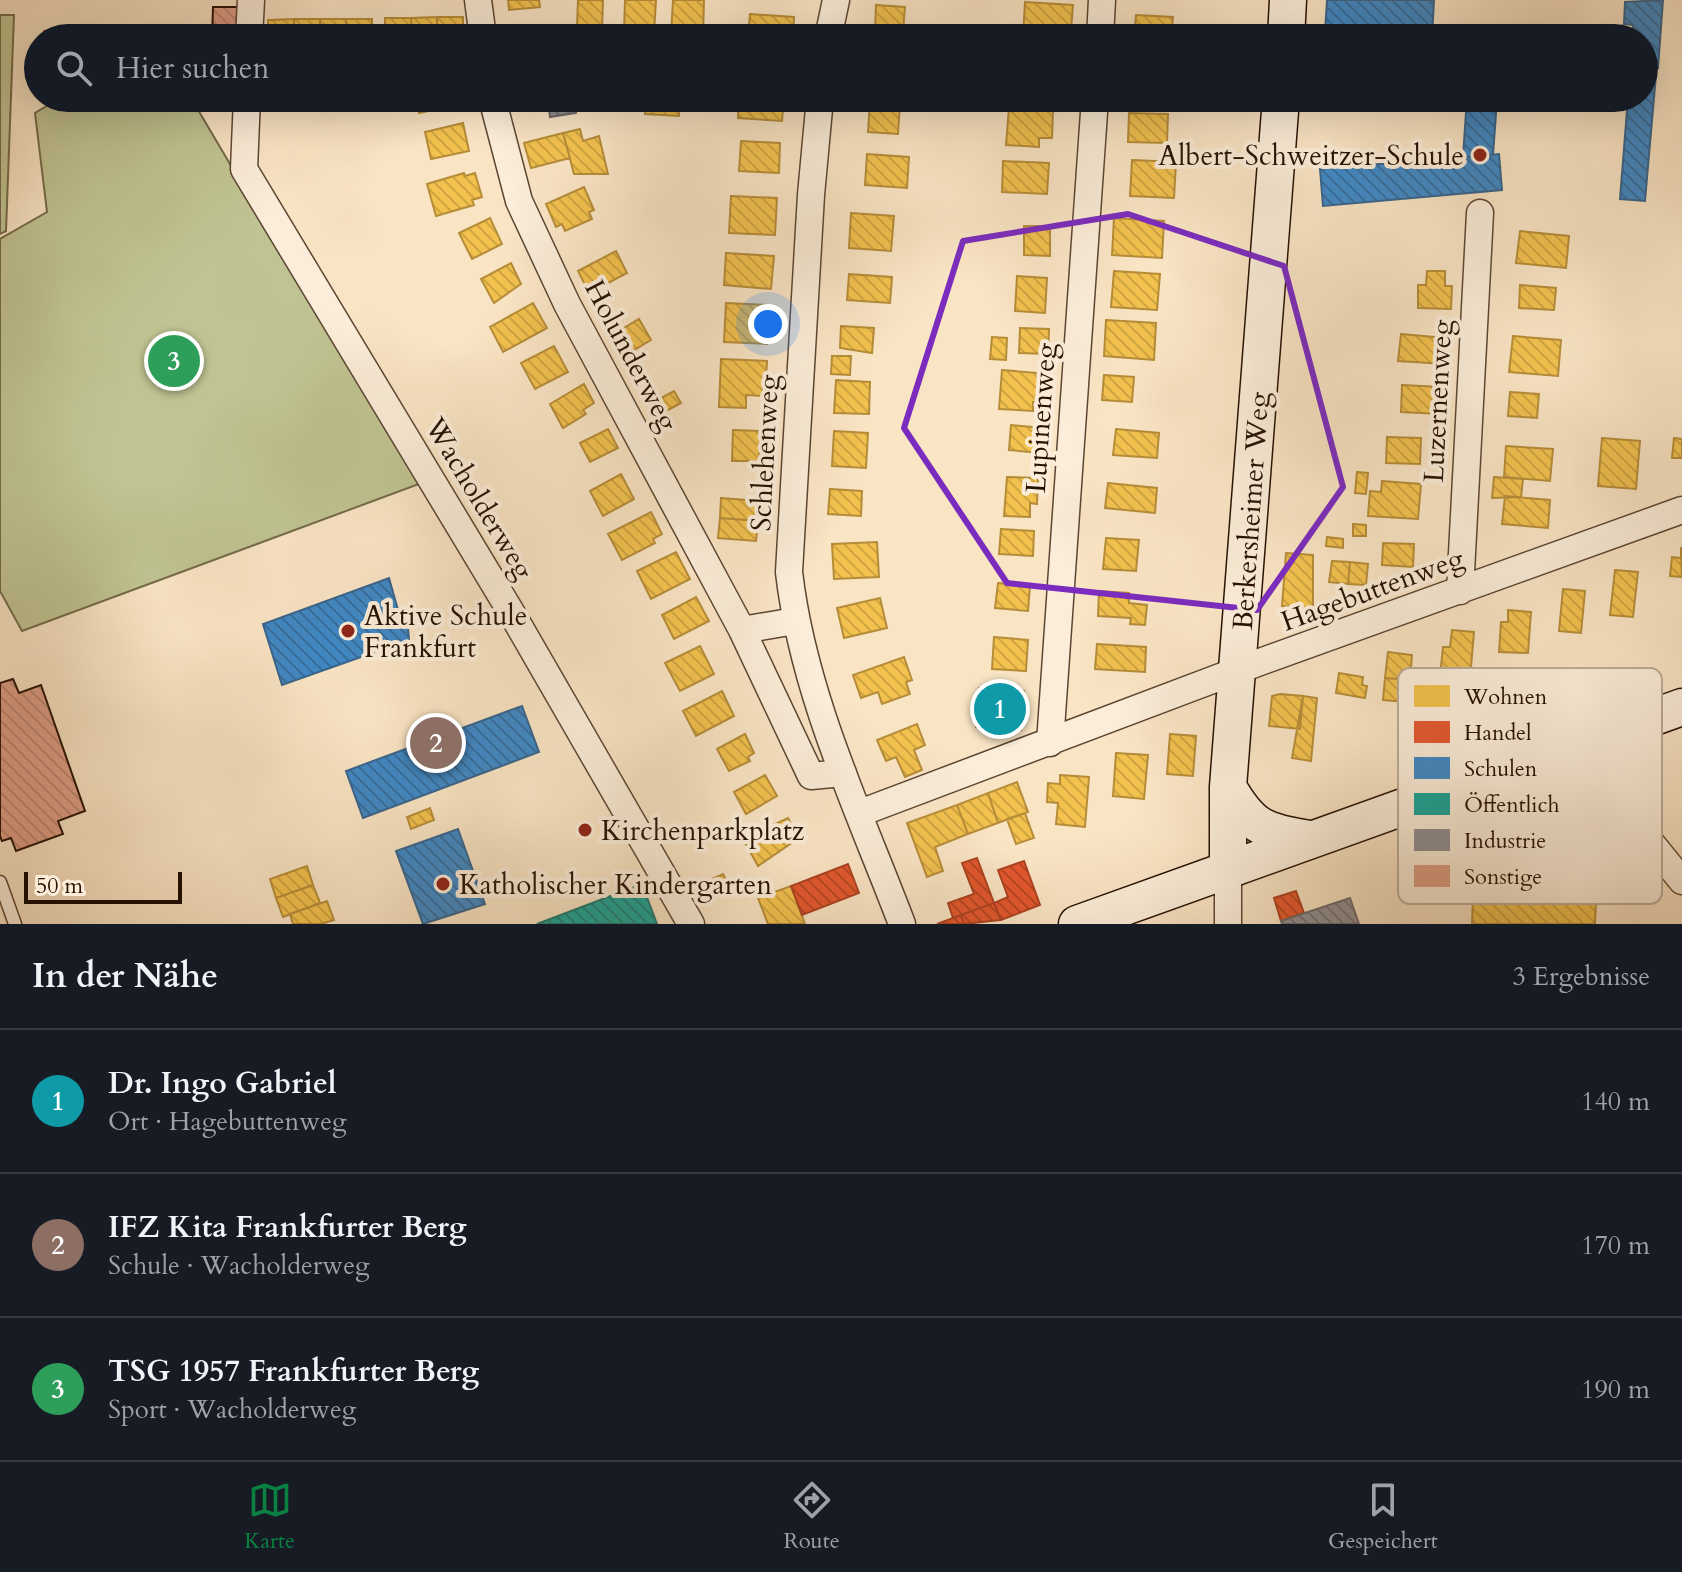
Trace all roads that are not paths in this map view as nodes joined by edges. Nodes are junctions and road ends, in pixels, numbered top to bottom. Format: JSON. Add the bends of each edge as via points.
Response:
{"nodes":[{"id":1,"x":251,"y":0,"type":"edge"},
{"id":2,"x":478,"y":0,"type":"edge"},
{"id":3,"x":836,"y":0,"type":"edge"},
{"id":4,"x":1102,"y":0,"type":"edge"},
{"id":5,"x":1288,"y":0,"type":"edge"},
{"id":6,"x":250,"y":24,"type":"edge"},
{"id":7,"x":481,"y":24,"type":"edge"},
{"id":8,"x":831,"y":24,"type":"edge"},
{"id":9,"x":1101,"y":24,"type":"edge"},
{"id":10,"x":1287,"y":24,"type":"edge"},
{"id":11,"x":246,"y":112,"type":"edge"},
{"id":12,"x":496,"y":112,"type":"edge"},
{"id":13,"x":819,"y":112,"type":"edge"},
{"id":14,"x":1094,"y":112,"type":"edge"},
{"id":15,"x":1280,"y":112,"type":"edge"},
{"id":16,"x":1480,"y":213,"type":"dead end"},
{"id":17,"x":1682,"y":510,"type":"edge"},
{"id":18,"x":1460,"y":591,"type":"junction"},
{"id":19,"x":795,"y":621,"type":"junction"},
{"id":20,"x":742,"y":630,"type":"junction"},
{"id":21,"x":1239,"y":672,"type":"junction"},
{"id":22,"x":1682,"y":707,"type":"edge"},
{"id":23,"x":1662,"y":714,"type":"edge"},
{"id":24,"x":1050,"y":743,"type":"junction"},
{"id":25,"x":843,"y":773,"type":"junction"},
{"id":26,"x":1228,"y":787,"type":"junction"},
{"id":27,"x":1398,"y":808,"type":"edge"},
{"id":28,"x":860,"y":813,"type":"junction"},
{"id":29,"x":1310,"y":839,"type":"junction"},
{"id":30,"x":1662,"y":855,"type":"edge"},
{"id":31,"x":1228,"y":870,"type":"junction"},
{"id":32,"x":1681,"y":876,"type":"edge"},
{"id":33,"x":0,"y":882,"type":"edge"},
{"id":34,"x":15,"y":924,"type":"edge"},
{"id":35,"x":691,"y":924,"type":"edge"},
{"id":36,"x":902,"y":924,"type":"edge"},
{"id":37,"x":1077,"y":924,"type":"edge"},
{"id":38,"x":1228,"y":924,"type":"edge"}],
"edges":[{"from":1,"to":6,"type":"street"},
{"from":2,"to":7,"type":"street"},
{"from":3,"to":8,"type":"street"},
{"from":4,"to":9,"type":"street"},
{"from":5,"to":10,"type":"street"},
{"from":11,"to":35,"type":"street","name":"Wacholderweg","via":[[244,169],[511,612]]},
{"from":12,"to":20,"type":"street","name":"Holunderweg","via":[[519,201],[561,291]]},
{"from":13,"to":19,"type":"street","name":"Schlehenweg","via":[[789,572]]},
{"from":14,"to":24,"type":"street","name":"Lupinenweg"},
{"from":15,"to":21,"type":"street","name":"Berkersheimer Weg"},
{"from":16,"to":18,"type":"street","name":"Luzernenweg"},
{"from":17,"to":18,"type":"street","name":"Hagebuttenweg"},
{"from":18,"to":21,"type":"street","name":"Hagebuttenweg"},
{"from":19,"to":20,"type":"street"},
{"from":19,"to":25,"type":"street"},
{"from":20,"to":25,"type":"street","name":"Holunderweg","via":[[811,776]]},
{"from":21,"to":24,"type":"street","name":"Hagebuttenweg"},
{"from":21,"to":26,"type":"street","name":"Berkersheimer Weg"},
{"from":22,"to":23,"type":"street"},
{"from":24,"to":28,"type":"street","name":"Hagebuttenweg"},
{"from":25,"to":28,"type":"street"},
{"from":26,"to":29,"type":"street","via":[[1257,827]]},
{"from":26,"to":31,"type":"street","name":"Berkersheimer Weg"},
{"from":27,"to":29,"type":"street"},
{"from":28,"to":36,"type":"street"},
{"from":29,"to":31,"type":"street"},
{"from":30,"to":32,"type":"street"},
{"from":31,"to":37,"type":"street"},
{"from":31,"to":38,"type":"street","name":"Berkersheimer Weg"},
{"from":33,"to":34,"type":"lane"}]}
